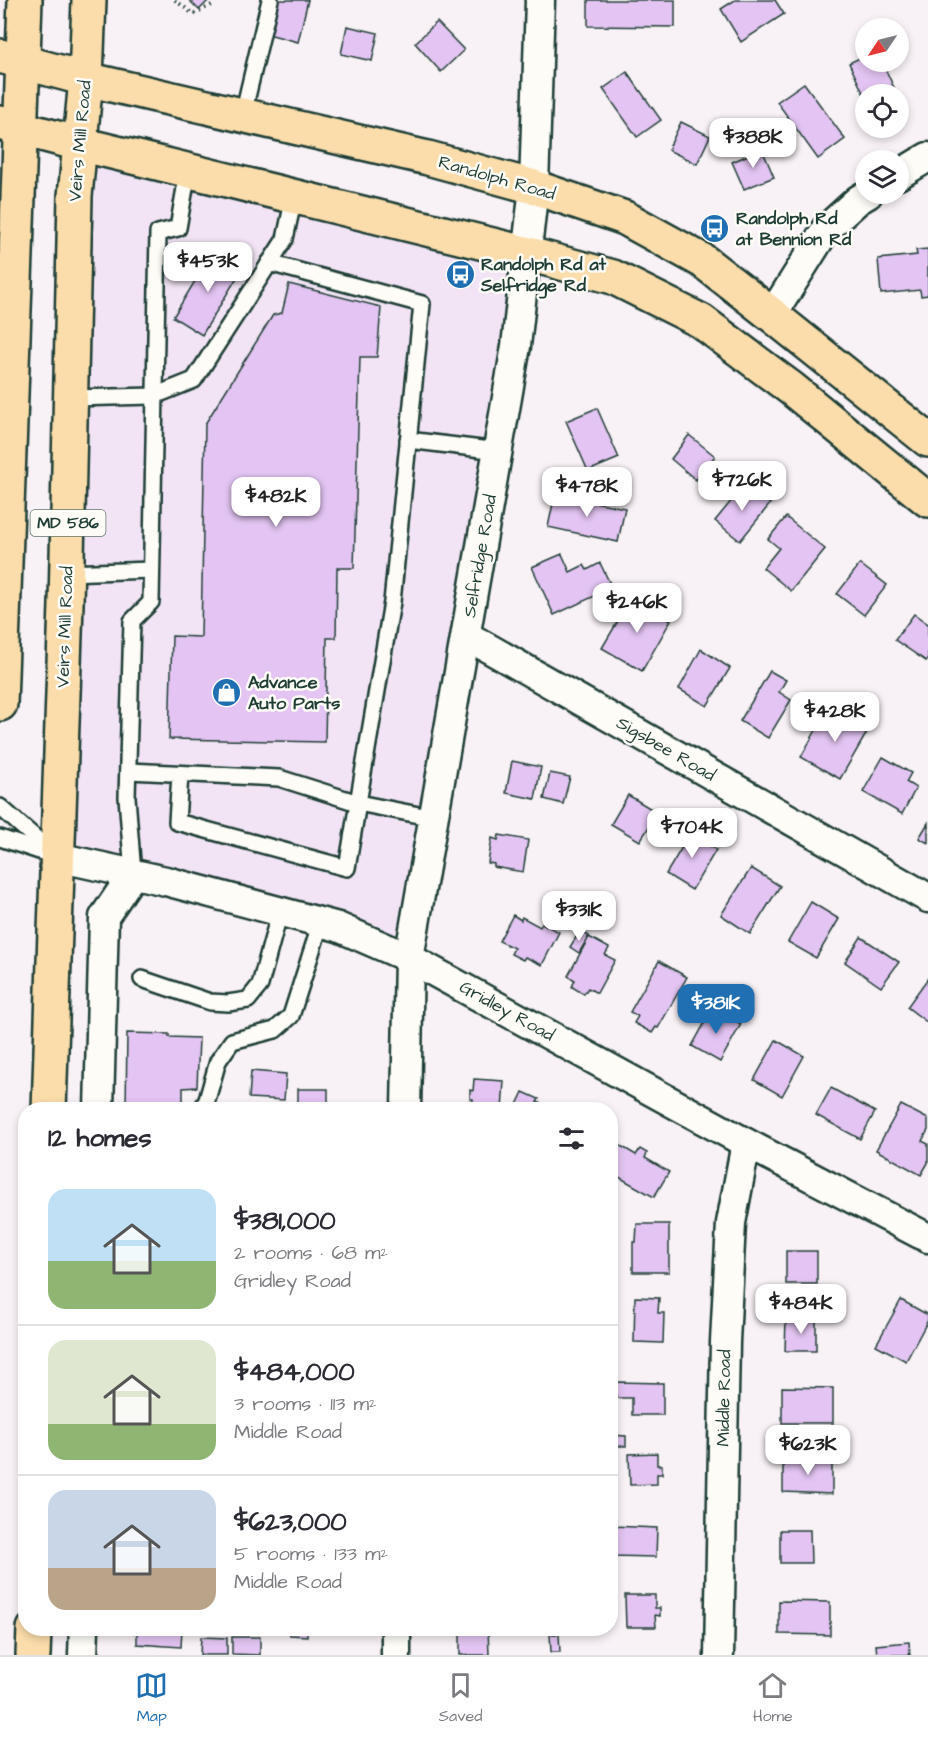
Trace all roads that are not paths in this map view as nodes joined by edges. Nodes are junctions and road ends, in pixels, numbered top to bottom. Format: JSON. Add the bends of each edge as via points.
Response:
{"nodes":[{"id":1,"x":25,"y":0,"type":"edge"},
{"id":2,"x":89,"y":0,"type":"edge"},
{"id":3,"x":270,"y":0,"type":"edge"},
{"id":4,"x":540,"y":0,"type":"edge"},
{"id":5,"x":12,"y":59,"type":"edge"},
{"id":6,"x":86,"y":79,"type":"junction"},
{"id":7,"x":243,"y":114,"type":"junction"},
{"id":8,"x":11,"y":126,"type":"edge"},
{"id":9,"x":80,"y":144,"type":"junction"},
{"id":10,"x":928,"y":157,"type":"edge"},
{"id":11,"x":909,"y":168,"type":"edge"},
{"id":12,"x":188,"y":171,"type":"junction"},
{"id":13,"x":534,"y":188,"type":"junction"},
{"id":14,"x":294,"y":197,"type":"junction"},
{"id":15,"x":855,"y":203,"type":"edge"},
{"id":16,"x":525,"y":253,"type":"junction"},
{"id":17,"x":269,"y":263,"type":"junction"},
{"id":18,"x":772,"y":315,"type":"junction"},
{"id":19,"x":6,"y":374,"type":"edge"},
{"id":20,"x":154,"y":396,"type":"junction"},
{"id":21,"x":71,"y":398,"type":"junction"},
{"id":22,"x":408,"y":440,"type":"junction"},
{"id":23,"x":928,"y":440,"type":"edge"},
{"id":24,"x":498,"y":450,"type":"junction"},
{"id":25,"x":928,"y":500,"type":"edge"},
{"id":26,"x":3,"y":546,"type":"edge"},
{"id":27,"x":151,"y":570,"type":"junction"},
{"id":28,"x":66,"y":573,"type":"junction"},
{"id":29,"x":467,"y":636,"type":"junction"},
{"id":30,"x":0,"y":704,"type":"edge"},
{"id":31,"x":128,"y":771,"type":"junction"},
{"id":32,"x":180,"y":774,"type":"junction"},
{"id":33,"x":358,"y":803,"type":"junction"},
{"id":34,"x":0,"y":807,"type":"edge"},
{"id":35,"x":434,"y":818,"type":"junction"},
{"id":36,"x":0,"y":837,"type":"edge"},
{"id":37,"x":57,"y":857,"type":"junction"},
{"id":38,"x":134,"y":874,"type":"junction"},
{"id":39,"x":928,"y":898,"type":"edge"},
{"id":40,"x":280,"y":912,"type":"junction"},
{"id":41,"x":321,"y":922,"type":"junction"},
{"id":42,"x":409,"y":958,"type":"junction"},
{"id":43,"x":142,"y":979,"type":"dead end"},
{"id":44,"x":49,"y":1102,"type":"edge"},
{"id":45,"x":99,"y":1102,"type":"edge"},
{"id":46,"x":206,"y":1102,"type":"edge"},
{"id":47,"x":406,"y":1102,"type":"edge"},
{"id":48,"x":746,"y":1143,"type":"junction"},
{"id":49,"x":928,"y":1239,"type":"edge"},
{"id":50,"x":34,"y":1636,"type":"edge"},
{"id":51,"x":84,"y":1636,"type":"edge"},
{"id":52,"x":396,"y":1636,"type":"edge"},
{"id":53,"x":33,"y":1655,"type":"edge"},
{"id":54,"x":83,"y":1655,"type":"edge"},
{"id":55,"x":396,"y":1655,"type":"edge"},
{"id":56,"x":719,"y":1655,"type":"edge"}],
"edges":[{"from":1,"to":5,"type":"main road","number":"MD 586"},
{"from":2,"to":6,"type":"main road","name":"Veirs Mill Road","number":"MD 586"},
{"from":3,"to":7,"type":"lane"},
{"from":4,"to":13,"type":"street","name":"Selfridge Road"},
{"from":5,"to":6,"type":"main road","name":"Randolph Road"},
{"from":5,"to":8,"type":"main road","number":"MD 586"},
{"from":6,"to":7,"type":"main road","name":"Randolph Road"},
{"from":6,"to":9,"type":"main road","name":"Veirs Mill Road","number":"MD 586"},
{"from":7,"to":13,"type":"main road","name":"Randolph Road"},
{"from":8,"to":9,"type":"main road"},
{"from":8,"to":19,"type":"main road","number":"MD 586"},
{"from":9,"to":12,"type":"main road"},
{"from":9,"to":21,"type":"main road","name":"Veirs Mill Road","number":"MD 586","via":[[75,196]]},
{"from":10,"to":11,"type":"street"},
{"from":12,"to":14,"type":"main road"},
{"from":12,"to":20,"type":"lane","via":[[178,228],[158,233]]},
{"from":13,"to":16,"type":"street","name":"Selfridge Road"},
{"from":13,"to":18,"type":"main road","name":"Randolph Road","via":[[625,218],[703,261]]},
{"from":14,"to":16,"type":"main road"},
{"from":14,"to":17,"type":"lane","via":[[285,239]]},
{"from":15,"to":18,"type":"street","via":[[826,229]]},
{"from":16,"to":24,"type":"street","name":"Selfridge Road","via":[[516,346]]},
{"from":16,"to":25,"type":"main road","via":[[613,277],[701,321]]},
{"from":17,"to":20,"type":"lane","via":[[194,380]]},
{"from":17,"to":22,"type":"lane","via":[[422,304]]},
{"from":18,"to":23,"type":"main road","name":"Randolph Road"},
{"from":19,"to":26,"type":"main road","number":"MD 586"},
{"from":20,"to":21,"type":"lane"},
{"from":20,"to":27,"type":"lane"},
{"from":21,"to":28,"type":"main road","name":"Veirs Mill Road","number":"MD 586"},
{"from":22,"to":24,"type":"lane"},
{"from":22,"to":33,"type":"lane","via":[[392,602]]},
{"from":24,"to":29,"type":"street","name":"Selfridge Road"},
{"from":26,"to":30,"type":"main road","number":"MD 586"},
{"from":27,"to":28,"type":"lane"},
{"from":27,"to":31,"type":"lane","via":[[151,602],[132,621]]},
{"from":28,"to":37,"type":"main road","name":"Veirs Mill Road","number":"MD 586"},
{"from":29,"to":35,"type":"street","name":"Selfridge Road"},
{"from":29,"to":39,"type":"street","name":"Sigsbee Road"},
{"from":31,"to":32,"type":"lane"},
{"from":31,"to":38,"type":"lane"},
{"from":32,"to":33,"type":"lane","via":[[279,778]]},
{"from":32,"to":33,"type":"lane","via":[[177,822],[347,868]]},
{"from":33,"to":35,"type":"lane"},
{"from":34,"to":37,"type":"lane"},
{"from":35,"to":42,"type":"street","name":"Selfridge Road"},
{"from":36,"to":37,"type":"lane"},
{"from":37,"to":38,"type":"street","name":"Gridley Road"},
{"from":37,"to":44,"type":"main road","name":"Veirs Mill Road","number":"MD 586"},
{"from":38,"to":40,"type":"street","name":"Gridley Road"},
{"from":38,"to":45,"type":"street","via":[[104,917]]},
{"from":40,"to":41,"type":"street","name":"Gridley Road"},
{"from":40,"to":43,"type":"lane","via":[[260,985],[248,1000],[210,1002]]},
{"from":41,"to":42,"type":"street","name":"Gridley Road"},
{"from":41,"to":46,"type":"lane","via":[[291,1016],[275,1030],[232,1041],[218,1061]]},
{"from":42,"to":47,"type":"street","name":"Selfridge Road"},
{"from":42,"to":48,"type":"street","name":"Gridley Road"},
{"from":48,"to":49,"type":"street","name":"Gridley Road"},
{"from":48,"to":56,"type":"street","name":"Middle Road","via":[[731,1223]]},
{"from":50,"to":53,"type":"main road"},
{"from":51,"to":54,"type":"street"},
{"from":52,"to":55,"type":"street"}]}
